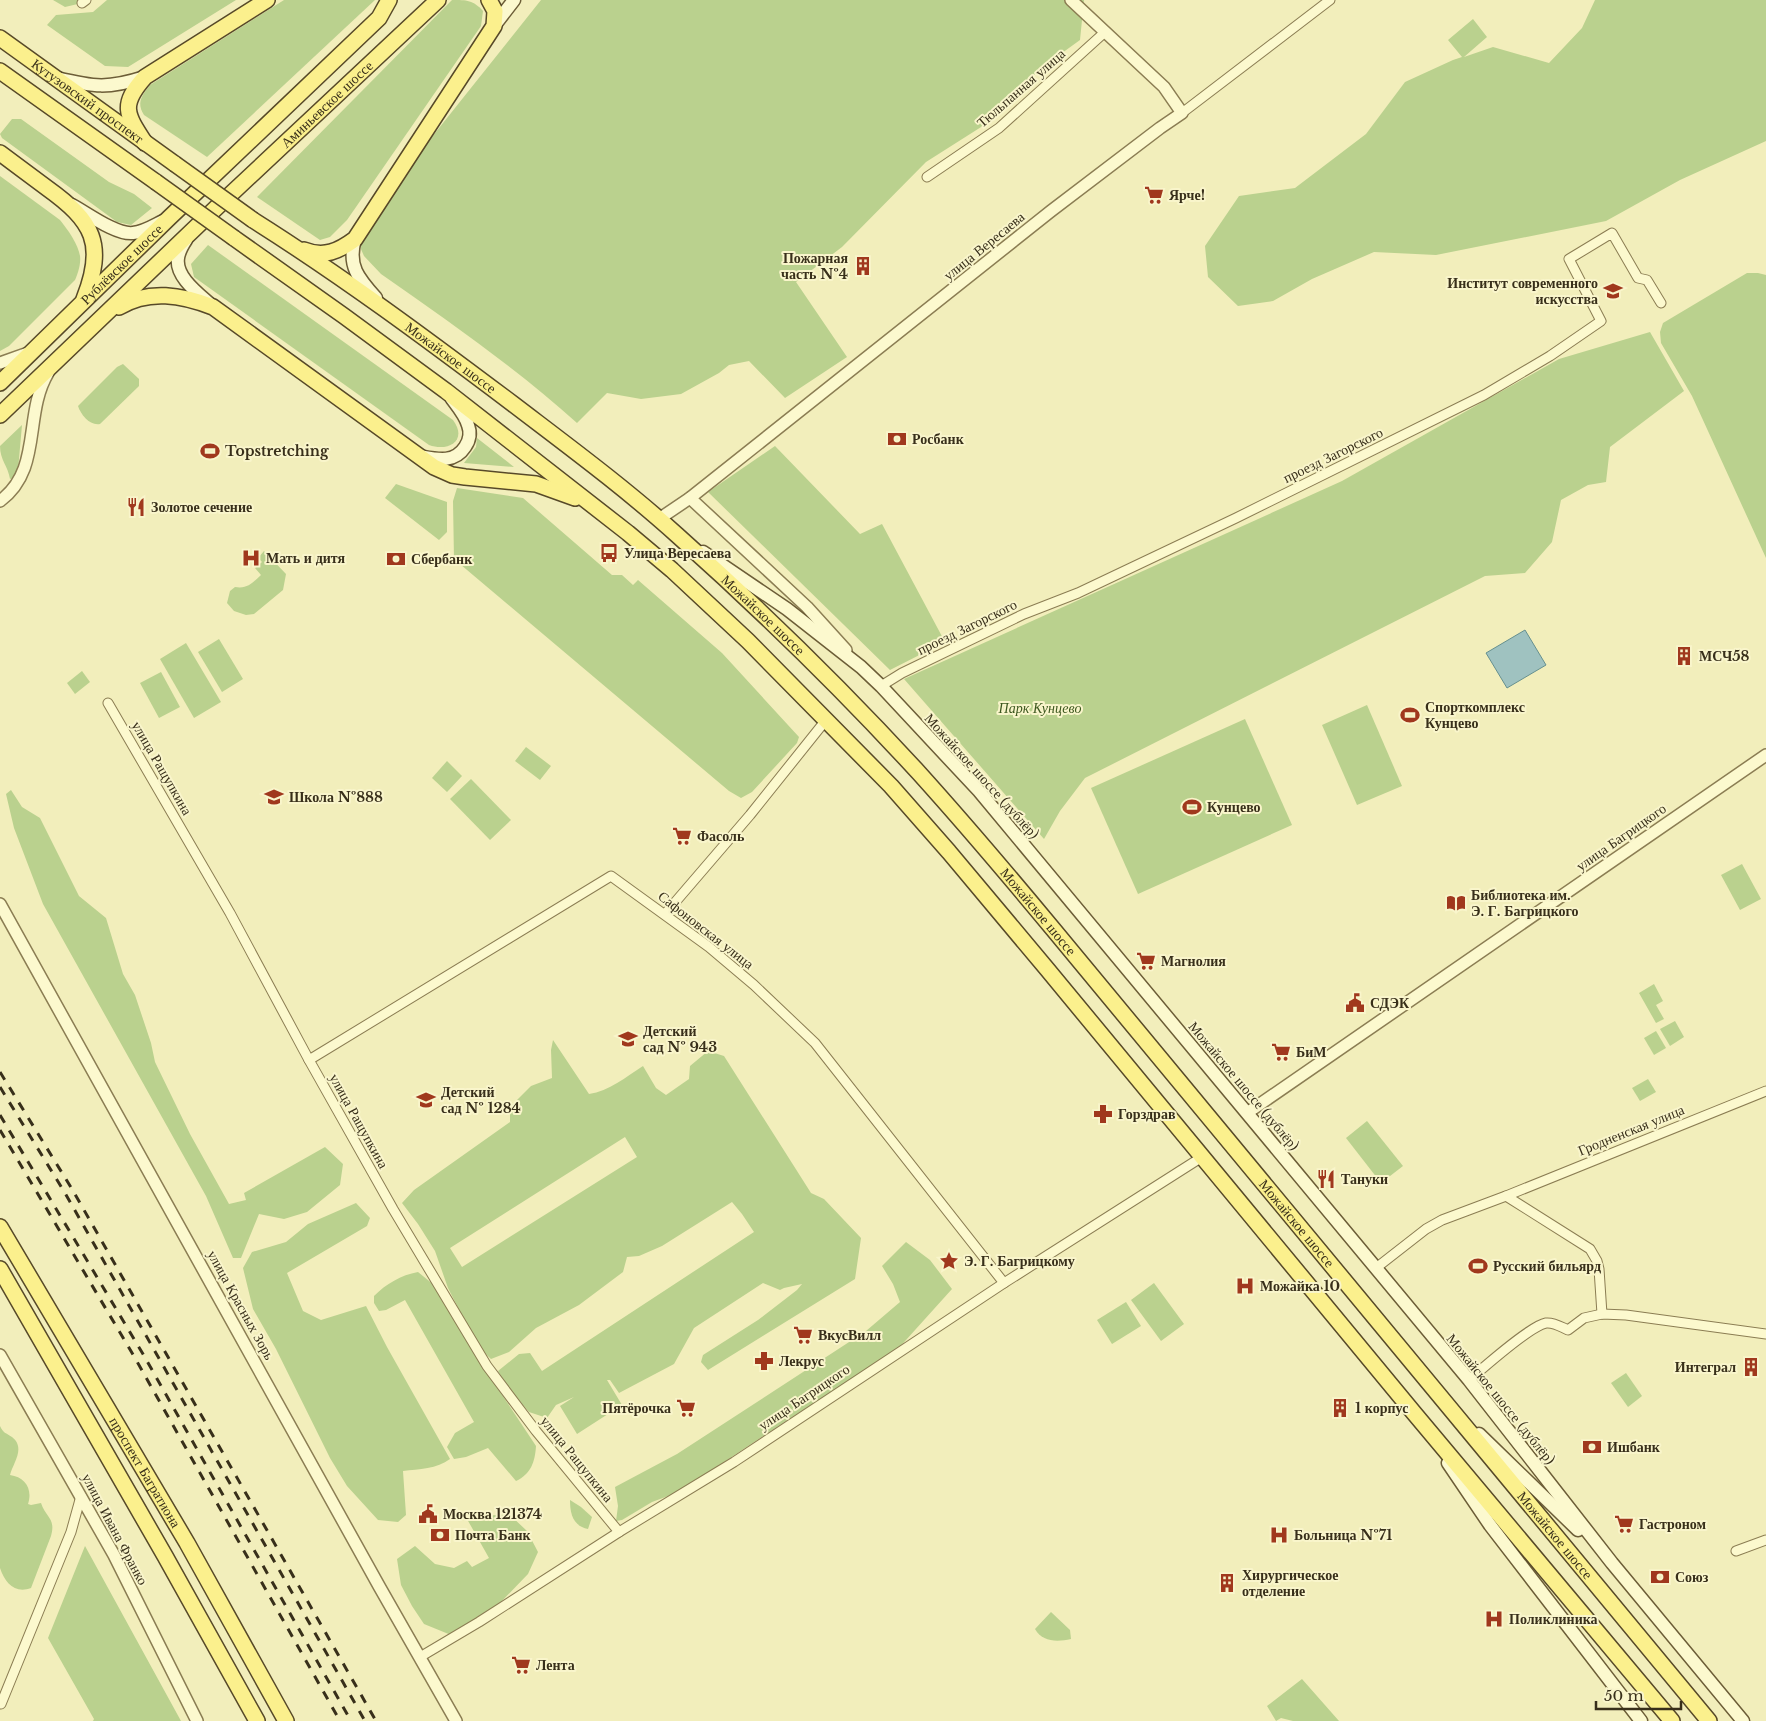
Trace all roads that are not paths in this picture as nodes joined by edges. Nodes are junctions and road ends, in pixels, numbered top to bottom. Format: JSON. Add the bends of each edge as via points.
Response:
{"nodes":[{"id":1,"x":267,"y":0,"type":"edge"},
{"id":2,"x":389,"y":0,"type":"edge"},
{"id":3,"x":399,"y":0,"type":"edge"},
{"id":4,"x":437,"y":0,"type":"edge"},
{"id":5,"x":489,"y":0,"type":"edge"},
{"id":6,"x":514,"y":0,"type":"edge"},
{"id":7,"x":1071,"y":0,"type":"edge"},
{"id":8,"x":1330,"y":0,"type":"edge"},
{"id":9,"x":379,"y":18,"type":"junction"},
{"id":10,"x":494,"y":26,"type":"junction"},
{"id":11,"x":1106,"y":32,"type":"junction"},
{"id":12,"x":0,"y":38,"type":"edge"},
{"id":13,"x":0,"y":71,"type":"edge"},
{"id":14,"x":53,"y":76,"type":"junction"},
{"id":15,"x":145,"y":77,"type":"junction"},
{"id":16,"x":0,"y":78,"type":"edge"},
{"id":17,"x":26,"y":90,"type":"junction"},
{"id":18,"x":1182,"y":113,"type":"junction"},
{"id":19,"x":145,"y":143,"type":"junction"},
{"id":20,"x":244,"y":146,"type":"joint"},
{"id":21,"x":0,"y":153,"type":"edge"},
{"id":22,"x":927,"y":177,"type":"dead end"},
{"id":23,"x":65,"y":200,"type":"junction"},
{"id":24,"x":216,"y":208,"type":"joint"},
{"id":25,"x":169,"y":218,"type":"junction"},
{"id":26,"x":253,"y":220,"type":"joint"},
{"id":27,"x":188,"y":235,"type":"junction"},
{"id":28,"x":355,"y":239,"type":"junction"},
{"id":29,"x":292,"y":244,"type":"junction"},
{"id":30,"x":1661,"y":303,"type":"dead end"},
{"id":31,"x":81,"y":306,"type":"junction"},
{"id":32,"x":213,"y":307,"type":"junction"},
{"id":33,"x":387,"y":312,"type":"junction"},
{"id":34,"x":106,"y":314,"type":"junction"},
{"id":35,"x":34,"y":350,"type":"junction"},
{"id":36,"x":0,"y":363,"type":"edge"},
{"id":37,"x":51,"y":366,"type":"junction"},
{"id":38,"x":0,"y":383,"type":"edge"},
{"id":39,"x":446,"y":391,"type":"junction"},
{"id":40,"x":0,"y":415,"type":"edge"},
{"id":41,"x":417,"y":455,"type":"junction"},
{"id":42,"x":690,"y":498,"type":"junction"},
{"id":43,"x":0,"y":500,"type":"edge"},
{"id":44,"x":599,"y":510,"type":"junction"},
{"id":45,"x":659,"y":519,"type":"junction"},
{"id":46,"x":678,"y":536,"type":"junction"},
{"id":47,"x":861,"y":667,"type":"junction"},
{"id":48,"x":880,"y":686,"type":"junction"},
{"id":49,"x":108,"y":703,"type":"dead end"},
{"id":50,"x":826,"y":720,"type":"junction"},
{"id":51,"x":1766,"y":756,"type":"edge"},
{"id":52,"x":0,"y":904,"type":"edge"},
{"id":53,"x":666,"y":914,"type":"junction"},
{"id":54,"x":309,"y":1060,"type":"junction"},
{"id":55,"x":1766,"y":1091,"type":"edge"},
{"id":56,"x":1247,"y":1113,"type":"junction"},
{"id":57,"x":1202,"y":1157,"type":"junction"},
{"id":58,"x":1506,"y":1196,"type":"junction"},
{"id":59,"x":0,"y":1227,"type":"edge"},
{"id":60,"x":1376,"y":1268,"type":"junction"},
{"id":61,"x":0,"y":1269,"type":"edge"},
{"id":62,"x":1004,"y":1283,"type":"junction"},
{"id":63,"x":1602,"y":1314,"type":"junction"},
{"id":64,"x":1766,"y":1334,"type":"edge"},
{"id":65,"x":0,"y":1355,"type":"edge"},
{"id":66,"x":1469,"y":1380,"type":"junction"},
{"id":67,"x":1439,"y":1396,"type":"junction"},
{"id":68,"x":1414,"y":1413,"type":"junction"},
{"id":69,"x":81,"y":1496,"type":"junction"},
{"id":70,"x":618,"y":1532,"type":"junction"},
{"id":71,"x":1766,"y":1540,"type":"edge"},
{"id":72,"x":1736,"y":1550,"type":"dead end"},
{"id":73,"x":1612,"y":1563,"type":"junction"},
{"id":74,"x":420,"y":1657,"type":"junction"},
{"id":75,"x":1,"y":1704,"type":"edge"},
{"id":76,"x":197,"y":1721,"type":"edge"},
{"id":77,"x":257,"y":1721,"type":"edge"},
{"id":78,"x":286,"y":1721,"type":"edge"},
{"id":79,"x":456,"y":1721,"type":"edge"},
{"id":80,"x":1641,"y":1721,"type":"edge"},
{"id":81,"x":1672,"y":1721,"type":"edge"},
{"id":82,"x":1709,"y":1721,"type":"edge"},
{"id":83,"x":1743,"y":1721,"type":"edge"}],
"edges":[{"from":1,"to":15,"type":"main road"},
{"from":2,"to":9,"type":"main road"},
{"from":3,"to":9,"type":"main road","name":"Аминьевское шоссе"},
{"from":4,"to":24,"type":"main road","name":"Аминьевское шоссе"},
{"from":5,"to":10,"type":"main road","via":[[495,12]]},
{"from":6,"to":10,"type":"main road"},
{"from":7,"to":11,"type":"street"},
{"from":8,"to":18,"type":"street","name":"улица Вересаева"},
{"from":9,"to":20,"type":"main road","name":"Аминьевское шоссе"},
{"from":10,"to":28,"type":"main road"},
{"from":11,"to":18,"type":"street","via":[[1164,87]]},
{"from":11,"to":22,"type":"street","name":"Тюльпанная улица","via":[[1000,128]]},
{"from":12,"to":14,"type":"main road","name":"Кутузовский проспект"},
{"from":13,"to":17,"type":"main road","name":"Кутузовский проспект"},
{"from":14,"to":15,"type":"main road","via":[[89,86],[120,84]]},
{"from":14,"to":19,"type":"main road","name":"Кутузовский проспект"},
{"from":15,"to":19,"type":"main road","via":[[134,89],[128,106],[131,120]]},
{"from":16,"to":17,"type":"main road"},
{"from":17,"to":39,"type":"main road","name":"Кутузовский проспект","bridge":true},
{"from":18,"to":42,"type":"street","name":"улица Вересаева","via":[[1051,211]]},
{"from":19,"to":26,"type":"main road","name":"Кутузовский проспект","bridge":true},
{"from":20,"to":25,"type":"main road","name":"Рублёвское шоссе"},
{"from":21,"to":23,"type":"main road"},
{"from":23,"to":25,"type":"main road","via":[[128,233],[145,230]]},
{"from":23,"to":31,"type":"main road","via":[[85,222],[94,246],[90,284]]},
{"from":24,"to":27,"type":"main road","name":"Рублёвское шоссе"},
{"from":25,"to":31,"type":"main road","name":"Рублёвское шоссе"},
{"from":26,"to":29,"type":"main road","name":"Можайское шоссе"},
{"from":27,"to":32,"type":"main road","via":[[177,260],[180,271],[192,289]]},
{"from":27,"to":34,"type":"main road","name":"Рублёвское шоссе"},
{"from":28,"to":29,"type":"main road","via":[[342,249],[327,254],[308,252]]},
{"from":28,"to":33,"type":"main road","via":[[352,260],[356,272]]},
{"from":29,"to":33,"type":"main road","name":"Можайское шоссе"},
{"from":30,"to":48,"type":"street","name":"проезд Загорского","via":[[1646,280],[1638,278],[1612,233],[1568,259],[1601,321],[1550,356],[1484,395],[1328,473],[1078,593],[1024,614]]},
{"from":31,"to":35,"type":"main road","name":"Рублёвское шоссе"},
{"from":32,"to":34,"type":"main road","via":[[179,296],[154,296],[123,304]]},
{"from":32,"to":41,"type":"main road"},
{"from":33,"to":45,"type":"main road","name":"Можайское шоссе","via":[[478,378]]},
{"from":34,"to":37,"type":"main road","name":"Рублёвское шоссе"},
{"from":35,"to":36,"type":"street"},
{"from":35,"to":38,"type":"main road","name":"Рублёвское шоссе"},
{"from":37,"to":40,"type":"main road","name":"Рублёвское шоссе"},
{"from":37,"to":43,"type":"street","via":[[34,408],[25,469],[17,484]]},
{"from":39,"to":41,"type":"main road","via":[[468,424],[470,437],[467,445],[461,453],[450,458]]},
{"from":39,"to":44,"type":"main road"},
{"from":41,"to":44,"type":"main road","via":[[452,475],[536,484],[568,494]]},
{"from":42,"to":45,"type":"street","name":"улица Вересаева"},
{"from":42,"to":47,"type":"street","name":"Можайское шоссе (дублёр)","via":[[807,607]]},
{"from":44,"to":50,"type":"main road","via":[[672,570]]},
{"from":45,"to":46,"type":"main road","name":"Можайское шоссе"},
{"from":46,"to":47,"type":"main road","via":[[787,609]]},
{"from":46,"to":67,"type":"main road","name":"Можайское шоссе","via":[[761,612],[848,699],[969,829]]},
{"from":47,"to":48,"type":"main road","name":"Можайское шоссе (дублёр)"},
{"from":48,"to":56,"type":"main road","name":"Можайское шоссе (дублёр)","via":[[985,799]]},
{"from":49,"to":54,"type":"street","name":"улица Ращупкина","via":[[230,913]]},
{"from":50,"to":53,"type":"street"},
{"from":50,"to":57,"type":"main road","via":[[891,786],[949,852]]},
{"from":51,"to":56,"type":"street","name":"улица Багрицкого"},
{"from":52,"to":74,"type":"street","name":"улица Красных Зорь"},
{"from":53,"to":54,"type":"street","name":"Сафоновская улица","via":[[611,876]]},
{"from":53,"to":62,"type":"street","name":"Сафоновская улица","via":[[759,991],[815,1043]]},
{"from":54,"to":70,"type":"street","name":"улица Ращупкина","via":[[422,1260],[487,1366]]},
{"from":55,"to":58,"type":"street","name":"Гродненская улица"},
{"from":56,"to":60,"type":"main road","name":"Можайское шоссе (дублёр)"},
{"from":57,"to":62,"type":"street","name":"улица Багрицкого"},
{"from":57,"to":68,"type":"main road"},
{"from":58,"to":60,"type":"street","name":"Гродненская улица","via":[[1442,1220]]},
{"from":58,"to":63,"type":"street","via":[[1590,1249],[1599,1269]]},
{"from":59,"to":78,"type":"main road","name":"проспект Багратиона","via":[[187,1543]]},
{"from":60,"to":66,"type":"main road","name":"Можайское шоссе (дублёр)"},
{"from":61,"to":77,"type":"main road","name":"проспект Багратиона"},
{"from":62,"to":70,"type":"street","name":"улица Багрицкого","via":[[734,1462]]},
{"from":63,"to":64,"type":"street"},
{"from":63,"to":66,"type":"street","via":[[1584,1318],[1568,1330],[1544,1323]]},
{"from":65,"to":69,"type":"street","name":"улица Ивана Франко"},
{"from":66,"to":73,"type":"main road","name":"Можайское шоссе (дублёр)"},
{"from":67,"to":73,"type":"main road"},
{"from":67,"to":82,"type":"main road","name":"Можайское шоссе"},
{"from":68,"to":80,"type":"main road","via":[[1490,1525]]},
{"from":68,"to":81,"type":"main road"},
{"from":69,"to":75,"type":"street","via":[[71,1532]]},
{"from":69,"to":76,"type":"street","name":"улица Ивана Франко"},
{"from":70,"to":74,"type":"street","name":"улица Багрицкого"},
{"from":71,"to":72,"type":"street"},
{"from":73,"to":83,"type":"main road","name":"Можайское шоссе (дублёр)"},
{"from":74,"to":79,"type":"street","name":"улица Красных Зорь"}]}
